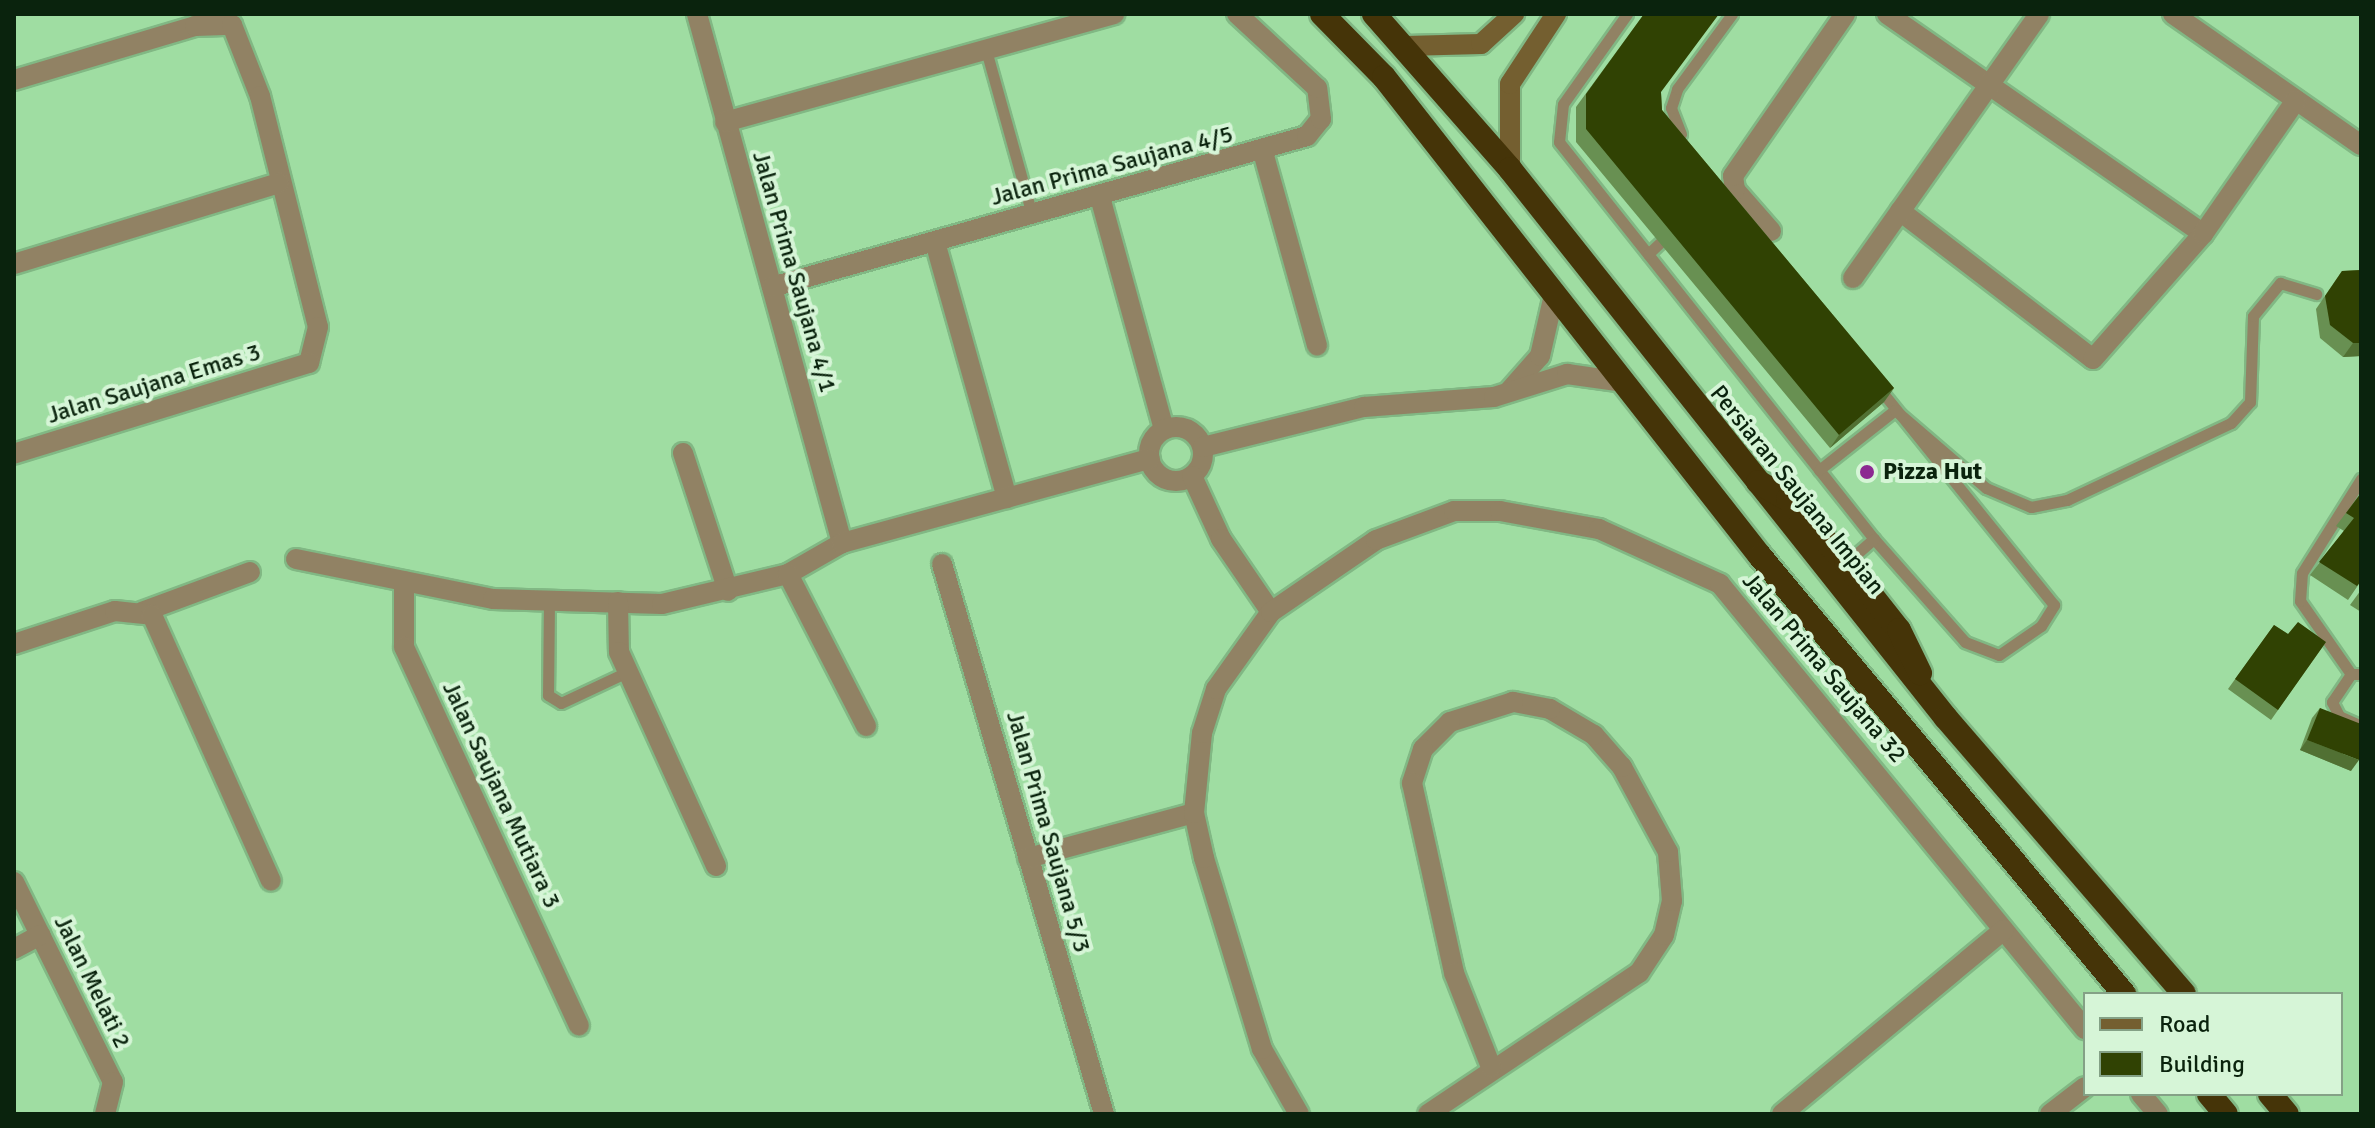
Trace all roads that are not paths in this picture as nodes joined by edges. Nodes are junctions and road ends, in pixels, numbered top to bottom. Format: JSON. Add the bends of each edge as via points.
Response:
{"nodes":[{"id":1,"x":697,"y":14,"type":"edge"},
{"id":2,"x":1114,"y":14,"type":"edge"},
{"id":3,"x":1237,"y":14,"type":"edge"},
{"id":4,"x":1322,"y":14,"type":"edge"},
{"id":5,"x":1374,"y":14,"type":"edge"},
{"id":6,"x":1514,"y":14,"type":"edge"},
{"id":7,"x":1556,"y":14,"type":"edge"},
{"id":8,"x":1627,"y":14,"type":"edge"},
{"id":9,"x":1732,"y":14,"type":"edge"},
{"id":10,"x":1845,"y":14,"type":"edge"},
{"id":11,"x":1887,"y":14,"type":"edge"},
{"id":12,"x":2039,"y":14,"type":"edge"},
{"id":13,"x":2173,"y":14,"type":"edge"},
{"id":14,"x":1406,"y":46,"type":"junction"},
{"id":15,"x":986,"y":50,"type":"junction"},
{"id":16,"x":14,"y":80,"type":"edge"},
{"id":17,"x":1989,"y":85,"type":"junction"},
{"id":18,"x":2296,"y":100,"type":"junction"},
{"id":19,"x":725,"y":122,"type":"junction"},
{"id":20,"x":2361,"y":145,"type":"edge"},
{"id":21,"x":1690,"y":146,"type":"edge"},
{"id":22,"x":1263,"y":152,"type":"junction"},
{"id":23,"x":1510,"y":169,"type":"junction"},
{"id":24,"x":1716,"y":177,"type":"edge"},
{"id":25,"x":279,"y":183,"type":"junction"},
{"id":26,"x":1725,"y":187,"type":"junction"},
{"id":27,"x":1100,"y":197,"type":"junction"},
{"id":28,"x":1714,"y":197,"type":"edge"},
{"id":29,"x":1900,"y":211,"type":"junction"},
{"id":30,"x":1032,"y":215,"type":"junction"},
{"id":31,"x":2203,"y":234,"type":"junction"},
{"id":32,"x":1770,"y":236,"type":"joint"},
{"id":33,"x":935,"y":242,"type":"junction"},
{"id":34,"x":1660,"y":243,"type":"dead end"},
{"id":35,"x":1648,"y":254,"type":"junction"},
{"id":36,"x":14,"y":264,"type":"edge"},
{"id":37,"x":1853,"y":278,"type":"dead end"},
{"id":38,"x":772,"y":287,"type":"junction"},
{"id":39,"x":2316,"y":294,"type":"dead end"},
{"id":40,"x":1554,"y":295,"type":"junction"},
{"id":41,"x":1317,"y":346,"type":"dead end"},
{"id":42,"x":1869,"y":375,"type":"edge"},
{"id":43,"x":1628,"y":384,"type":"junction"},
{"id":44,"x":1510,"y":390,"type":"junction"},
{"id":45,"x":1895,"y":410,"type":"junction"},
{"id":46,"x":1164,"y":429,"type":"junction"},
{"id":47,"x":1203,"y":447,"type":"junction"},
{"id":48,"x":683,"y":453,"type":"dead end"},
{"id":49,"x":14,"y":454,"type":"edge"},
{"id":50,"x":1150,"y":459,"type":"junction"},
{"id":51,"x":1819,"y":470,"type":"junction"},
{"id":52,"x":1192,"y":476,"type":"junction"},
{"id":53,"x":1748,"y":478,"type":"junction"},
{"id":54,"x":2361,"y":479,"type":"edge"},
{"id":55,"x":1007,"y":498,"type":"junction"},
{"id":56,"x":1874,"y":539,"type":"junction"},
{"id":57,"x":842,"y":543,"type":"junction"},
{"id":58,"x":296,"y":559,"type":"dead end"},
{"id":59,"x":1846,"y":563,"type":"junction"},
{"id":60,"x":942,"y":564,"type":"dead end"},
{"id":61,"x":250,"y":572,"type":"dead end"},
{"id":62,"x":788,"y":574,"type":"junction"},
{"id":63,"x":404,"y":581,"type":"junction"},
{"id":64,"x":728,"y":591,"type":"junction"},
{"id":65,"x":549,"y":601,"type":"junction"},
{"id":66,"x":618,"y":602,"type":"junction"},
{"id":67,"x":142,"y":612,"type":"junction"},
{"id":68,"x":1271,"y":612,"type":"junction"},
{"id":69,"x":14,"y":644,"type":"edge"},
{"id":70,"x":627,"y":672,"type":"junction"},
{"id":71,"x":2356,"y":674,"type":"edge"},
{"id":72,"x":1928,"y":695,"type":"junction"},
{"id":73,"x":866,"y":726,"type":"dead end"},
{"id":74,"x":2361,"y":726,"type":"edge"},
{"id":75,"x":1194,"y":813,"type":"junction"},
{"id":76,"x":1028,"y":858,"type":"junction"},
{"id":77,"x":716,"y":866,"type":"dead end"},
{"id":78,"x":271,"y":881,"type":"dead end"},
{"id":79,"x":14,"y":882,"type":"edge"},
{"id":80,"x":2004,"y":930,"type":"junction"},
{"id":81,"x":40,"y":935,"type":"junction"},
{"id":82,"x":14,"y":949,"type":"edge"},
{"id":83,"x":2122,"y":992,"type":"edge"},
{"id":84,"x":2182,"y":992,"type":"edge"},
{"id":85,"x":579,"y":1025,"type":"dead end"},
{"id":86,"x":2083,"y":1027,"type":"edge"},
{"id":87,"x":1491,"y":1067,"type":"junction"},
{"id":88,"x":2083,"y":1089,"type":"edge"},
{"id":89,"x":2143,"y":1096,"type":"edge"},
{"id":90,"x":2211,"y":1096,"type":"edge"},
{"id":91,"x":2272,"y":1096,"type":"edge"},
{"id":92,"x":107,"y":1111,"type":"edge"},
{"id":93,"x":1104,"y":1114,"type":"edge"},
{"id":94,"x":1299,"y":1114,"type":"edge"},
{"id":95,"x":1428,"y":1114,"type":"edge"},
{"id":96,"x":1782,"y":1114,"type":"edge"},
{"id":97,"x":2050,"y":1114,"type":"edge"},
{"id":98,"x":2158,"y":1114,"type":"edge"},
{"id":99,"x":2226,"y":1114,"type":"edge"},
{"id":100,"x":2287,"y":1114,"type":"edge"}],
"edges":[{"from":1,"to":19,"type":"street","name":"Jalan Prima Saujana 4/1"},
{"from":2,"to":15,"type":"street"},
{"from":3,"to":22,"type":"street","name":"Jalan Prima Saujana 4/5","via":[[1307,76],[1324,107],[1307,136]]},
{"from":4,"to":40,"type":"highway","via":[[1384,77]]},
{"from":5,"to":14,"type":"highway","name":"Persiaran Saujana Impian"},
{"from":6,"to":14,"type":"street","via":[[1481,44]]},
{"from":7,"to":23,"type":"street","via":[[1510,84]]},
{"from":8,"to":35,"type":"lane","via":[[1556,123],[1559,142]]},
{"from":9,"to":21,"type":"lane","via":[[1677,89],[1673,125]]},
{"from":10,"to":32,"type":"street","via":[[1733,176],[1735,190]]},
{"from":11,"to":17,"type":"street"},
{"from":12,"to":17,"type":"street"},
{"from":13,"to":18,"type":"street"},
{"from":14,"to":23,"type":"highway","name":"Persiaran Saujana Impian"},
{"from":15,"to":19,"type":"street"},
{"from":15,"to":30,"type":"lane"},
{"from":16,"to":25,"type":"street","via":[[215,21],[232,25],[244,42]]},
{"from":17,"to":29,"type":"street"},
{"from":17,"to":31,"type":"street"},
{"from":18,"to":20,"type":"street"},
{"from":18,"to":31,"type":"street"},
{"from":19,"to":38,"type":"street","name":"Jalan Prima Saujana 4/1"},
{"from":22,"to":27,"type":"street","name":"Jalan Prima Saujana 4/5"},
{"from":22,"to":41,"type":"street"},
{"from":23,"to":53,"type":"highway","name":"Persiaran Saujana Impian"},
{"from":24,"to":26,"type":"lane"},
{"from":25,"to":36,"type":"street"},
{"from":25,"to":49,"type":"street","name":"Jalan Saujana Emas 3","via":[[318,327],[309,363]]},
{"from":26,"to":28,"type":"lane"},
{"from":26,"to":32,"type":"lane"},
{"from":27,"to":30,"type":"street","name":"Jalan Prima Saujana 4/5"},
{"from":27,"to":46,"type":"street"},
{"from":29,"to":31,"type":"street","via":[[2093,359]]},
{"from":29,"to":37,"type":"street"},
{"from":30,"to":33,"type":"street","name":"Jalan Prima Saujana 4/5"},
{"from":33,"to":38,"type":"street","name":"Jalan Prima Saujana 4/5"},
{"from":33,"to":55,"type":"street"},
{"from":34,"to":35,"type":"lane"},
{"from":35,"to":51,"type":"lane"},
{"from":38,"to":57,"type":"street","name":"Jalan Prima Saujana 4/1"},
{"from":39,"to":45,"type":"lane","via":[[2280,283],[2253,316],[2250,402],[2231,423],[2067,500],[2031,507],[1986,488]]},
{"from":40,"to":43,"type":"highway"},
{"from":40,"to":44,"type":"street","via":[[1540,356]]},
{"from":42,"to":45,"type":"lane"},
{"from":43,"to":44,"type":"street","via":[[1586,372]]},
{"from":43,"to":83,"type":"highway","via":[[1760,556]]},
{"from":44,"to":47,"type":"street","via":[[1364,407]]},
{"from":45,"to":51,"type":"lane"},
{"from":45,"to":56,"type":"lane","via":[[2054,605],[2041,626],[1999,655],[1979,652]]},
{"from":46,"to":47,"type":"street","via":[[1186,428]]},
{"from":46,"to":50,"type":"street","via":[[1151,443]]},
{"from":47,"to":52,"type":"street"},
{"from":48,"to":64,"type":"street"},
{"from":50,"to":52,"type":"street","via":[[1166,478]]},
{"from":50,"to":55,"type":"street"},
{"from":51,"to":56,"type":"lane"},
{"from":52,"to":68,"type":"street","via":[[1221,539]]},
{"from":53,"to":59,"type":"highway","via":[[1788,499]]},
{"from":53,"to":72,"type":"highway","name":"Persiaran Saujana Impian"},
{"from":54,"to":71,"type":"lane","via":[[2302,573],[2300,601]]},
{"from":55,"to":57,"type":"street"},
{"from":56,"to":59,"type":"lane"},
{"from":57,"to":62,"type":"street"},
{"from":58,"to":63,"type":"street"},
{"from":59,"to":72,"type":"highway","via":[[1899,630]]},
{"from":60,"to":76,"type":"street","name":"Jalan Prima Saujana 5/3"},
{"from":61,"to":67,"type":"street"},
{"from":62,"to":64,"type":"street"},
{"from":62,"to":73,"type":"street"},
{"from":63,"to":65,"type":"street"},
{"from":63,"to":85,"type":"street","name":"Jalan Saujana Mutiara 3","via":[[404,647]]},
{"from":64,"to":66,"type":"street","via":[[662,604]]},
{"from":65,"to":66,"type":"street"},
{"from":65,"to":70,"type":"lane","via":[[548,695],[561,703]]},
{"from":66,"to":70,"type":"street"},
{"from":67,"to":69,"type":"street","via":[[115,611]]},
{"from":67,"to":78,"type":"street","via":[[152,615],[164,639]]},
{"from":68,"to":75,"type":"street","name":"Jalan Prima Saujana 32","via":[[1216,689],[1202,733]]},
{"from":68,"to":80,"type":"street","name":"Jalan Prima Saujana 32","via":[[1376,540],[1454,511],[1550,518],[1650,547],[1720,584]]},
{"from":70,"to":77,"type":"street"},
{"from":71,"to":74,"type":"lane","via":[[2332,702],[2339,716]]},
{"from":72,"to":84,"type":"highway","name":"Persiaran Saujana Impian"},
{"from":75,"to":76,"type":"street"},
{"from":75,"to":94,"type":"street","name":"Jalan Prima Saujana 32","via":[[1236,977],[1279,1088]]},
{"from":76,"to":93,"type":"street","name":"Jalan Prima Saujana 5/3"},
{"from":79,"to":81,"type":"street","name":"Jalan Melati 2"},
{"from":80,"to":86,"type":"street","name":"Jalan Prima Saujana 32"},
{"from":80,"to":96,"type":"street"},
{"from":81,"to":82,"type":"street"},
{"from":81,"to":92,"type":"street","name":"Jalan Melati 2","via":[[113,1082]]},
{"from":87,"to":87,"type":"street","via":[[1639,973],[1664,935],[1672,901],[1668,852],[1622,767],[1583,728],[1550,709],[1513,702],[1450,722],[1423,749],[1412,783],[1454,973]]},
{"from":87,"to":95,"type":"street"},
{"from":88,"to":97,"type":"street"},
{"from":89,"to":98,"type":"street"},
{"from":90,"to":99,"type":"highway"},
{"from":91,"to":100,"type":"highway"}]}
